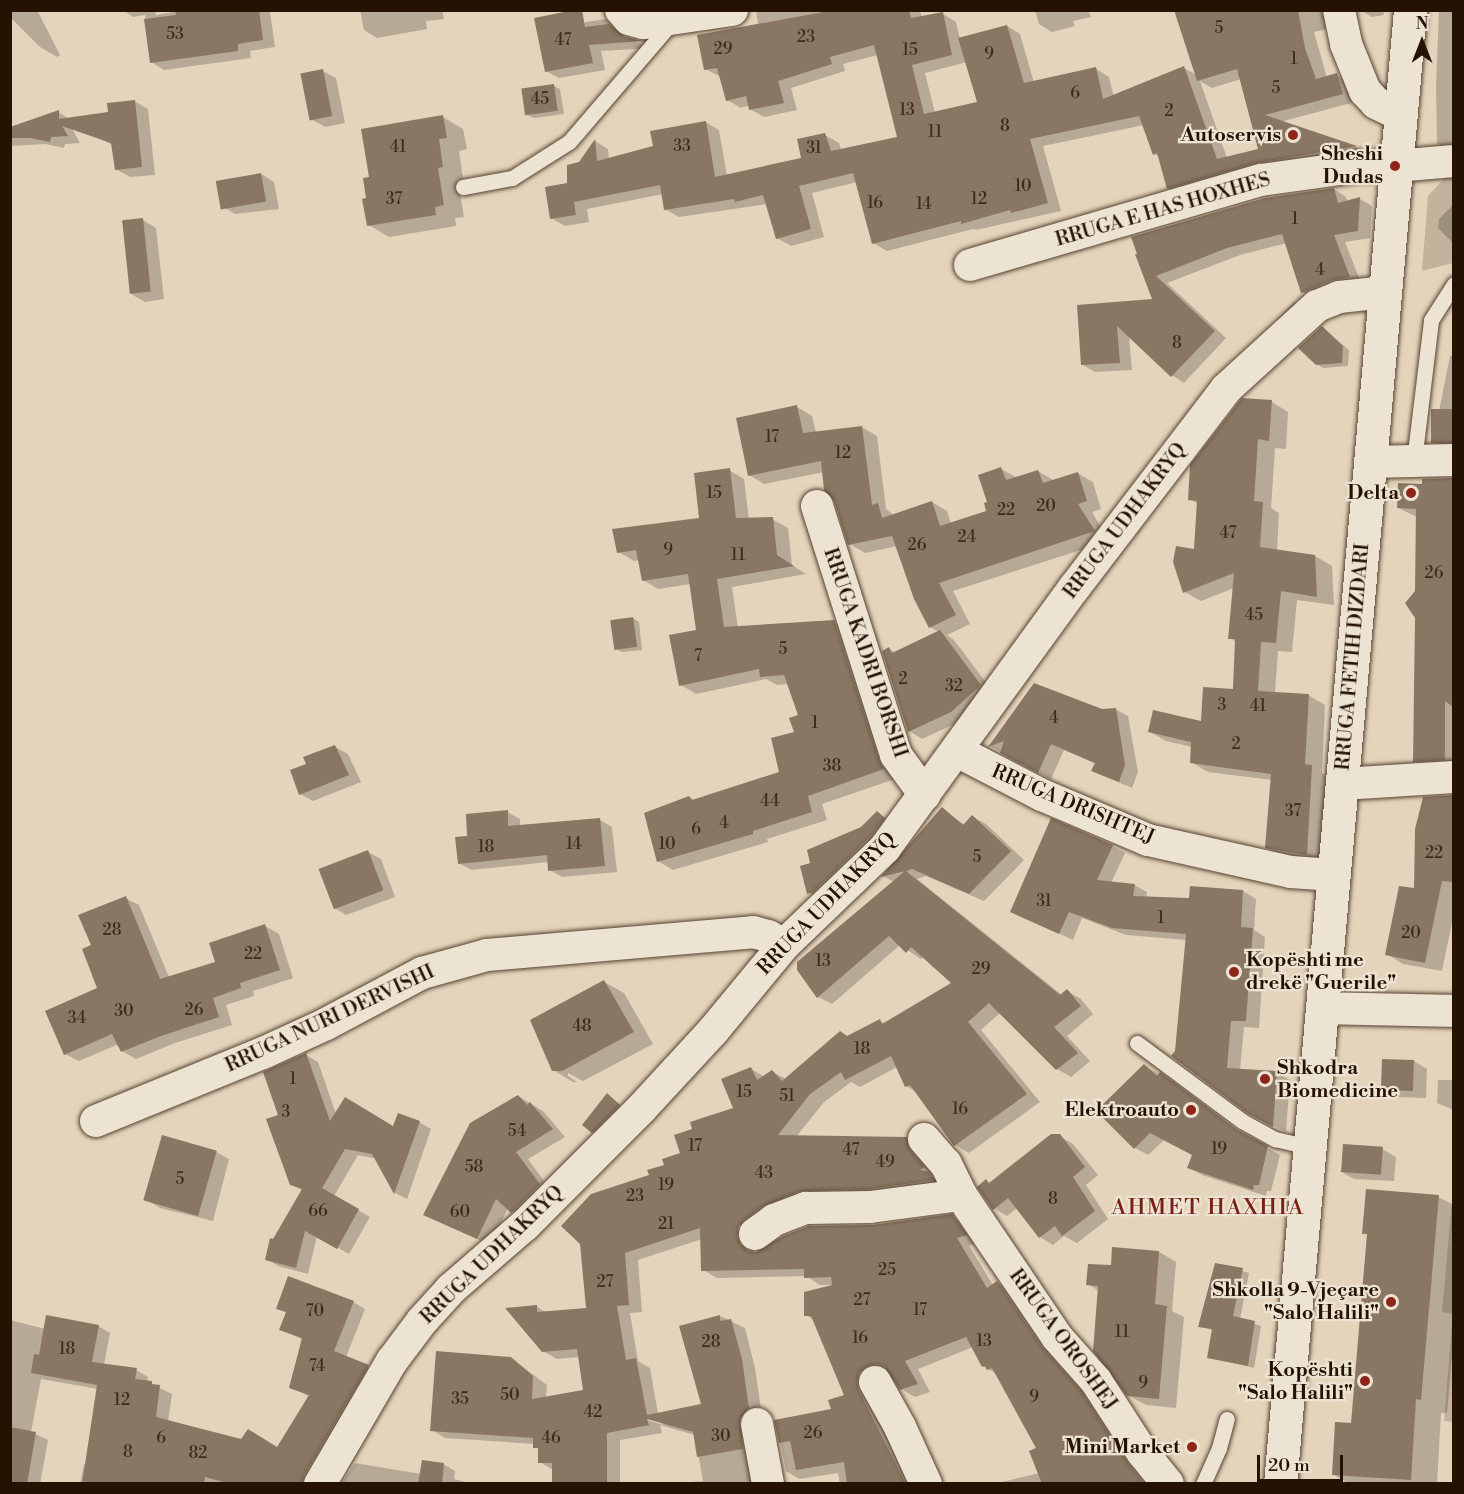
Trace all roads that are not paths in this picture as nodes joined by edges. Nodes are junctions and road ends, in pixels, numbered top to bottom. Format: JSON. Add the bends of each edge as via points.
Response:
{"nodes":[{"id":1,"x":621,"y":10,"type":"edge"},
{"id":2,"x":1339,"y":10,"type":"edge"},
{"id":3,"x":1410,"y":10,"type":"edge"},
{"id":4,"x":714,"y":12,"type":"edge"},
{"id":5,"x":674,"y":19,"type":"junction"},
{"id":6,"x":1401,"y":115,"type":"junction"},
{"id":7,"x":1454,"y":161,"type":"edge"},
{"id":8,"x":1395,"y":166,"type":"junction"},
{"id":9,"x":463,"y":187,"type":"dead end"},
{"id":10,"x":970,"y":265,"type":"dead end"},
{"id":11,"x":1454,"y":284,"type":"edge"},
{"id":12,"x":1385,"y":292,"type":"junction"},
{"id":13,"x":1454,"y":460,"type":"edge"},
{"id":14,"x":1414,"y":461,"type":"junction"},
{"id":15,"x":1371,"y":462,"type":"junction"},
{"id":16,"x":817,"y":507,"type":"dead end"},
{"id":17,"x":957,"y":751,"type":"junction"},
{"id":18,"x":1454,"y":777,"type":"edge"},
{"id":19,"x":1342,"y":784,"type":"junction"},
{"id":20,"x":925,"y":795,"type":"junction"},
{"id":21,"x":1334,"y":876,"type":"junction"},
{"id":22,"x":784,"y":945,"type":"junction"},
{"id":23,"x":1322,"y":1008,"type":"junction"},
{"id":24,"x":1454,"y":1011,"type":"edge"},
{"id":25,"x":1137,"y":1043,"type":"dead end"},
{"id":26,"x":96,"y":1121,"type":"dead end"},
{"id":27,"x":924,"y":1139,"type":"dead end"},
{"id":28,"x":1310,"y":1147,"type":"junction"},
{"id":29,"x":961,"y":1195,"type":"junction"},
{"id":30,"x":755,"y":1234,"type":"dead end"},
{"id":31,"x":874,"y":1382,"type":"dead end"},
{"id":32,"x":1227,"y":1419,"type":"dead end"},
{"id":33,"x":757,"y":1424,"type":"dead end"},
{"id":34,"x":320,"y":1484,"type":"edge"},
{"id":35,"x":768,"y":1484,"type":"edge"},
{"id":36,"x":926,"y":1484,"type":"edge"},
{"id":37,"x":1168,"y":1484,"type":"edge"},
{"id":38,"x":1203,"y":1484,"type":"edge"},
{"id":39,"x":1280,"y":1484,"type":"edge"}],
"edges":[{"from":1,"to":5,"type":"street","via":[[629,19],[643,23]]},
{"from":2,"to":6,"type":"street","via":[[1346,44],[1365,91],[1376,103]]},
{"from":3,"to":6,"type":"main road","name":"RRUGA FETIH DIZDARI"},
{"from":4,"to":5,"type":"street"},
{"from":5,"to":9,"type":"lane","via":[[570,142],[512,178]]},
{"from":6,"to":8,"type":"main road","name":"RRUGA FETIH DIZDARI"},
{"from":7,"to":8,"type":"street","name":"RRUGA E HAS HOXHES"},
{"from":8,"to":10,"type":"street","name":"RRUGA E HAS HOXHES","via":[[1360,166],[1261,180]]},
{"from":8,"to":12,"type":"main road","name":"RRUGA FETIH DIZDARI"},
{"from":11,"to":14,"type":"lane","via":[[1431,320]]},
{"from":12,"to":15,"type":"main road","name":"RRUGA FETIH DIZDARI"},
{"from":12,"to":17,"type":"street","name":"RRUGA UDHAKRYQ","via":[[1339,297],[1317,306],[1226,388],[1074,588]]},
{"from":13,"to":14,"type":"street"},
{"from":14,"to":15,"type":"street"},
{"from":15,"to":19,"type":"main road","name":"RRUGA FETIH DIZDARI"},
{"from":16,"to":20,"type":"street","name":"RRUGA KADRI BORSHI","via":[[896,755]]},
{"from":17,"to":20,"type":"street","name":"RRUGA UDHAKRYQ"},
{"from":17,"to":21,"type":"street","name":"RRUGA DRISHTEJ","via":[[1042,795],[1148,840],[1291,872]]},
{"from":18,"to":19,"type":"street"},
{"from":19,"to":21,"type":"main road","name":"RRUGA FETIH DIZDARI"},
{"from":20,"to":22,"type":"street","name":"RRUGA UDHAKRYQ","via":[[885,848]]},
{"from":21,"to":23,"type":"main road","name":"RRUGA FETIH DIZDARI"},
{"from":22,"to":26,"type":"street","name":"RRUGA NURI DERVISHI","via":[[753,932],[487,955],[422,973],[274,1048]]},
{"from":22,"to":34,"type":"street","name":"RRUGA UDHAKRYQ","via":[[713,1031],[641,1109],[525,1226],[451,1289],[422,1321],[392,1360]]},
{"from":23,"to":24,"type":"street"},
{"from":23,"to":28,"type":"main road","name":"RRUGA FETIH DIZDARI"},
{"from":25,"to":28,"type":"lane","via":[[1242,1121],[1275,1139]]},
{"from":27,"to":29,"type":"street","name":"RRUGA OROSHEJ","via":[[946,1164]]},
{"from":28,"to":39,"type":"main road","name":"RRUGA FETIH DIZDARI"},
{"from":29,"to":30,"type":"street","via":[[870,1207],[806,1208],[774,1220]]},
{"from":29,"to":37,"type":"street","name":"RRUGA OROSHEJ","via":[[1057,1337],[1096,1381]]},
{"from":31,"to":36,"type":"street"},
{"from":32,"to":38,"type":"lane"},
{"from":33,"to":35,"type":"street"}]}
